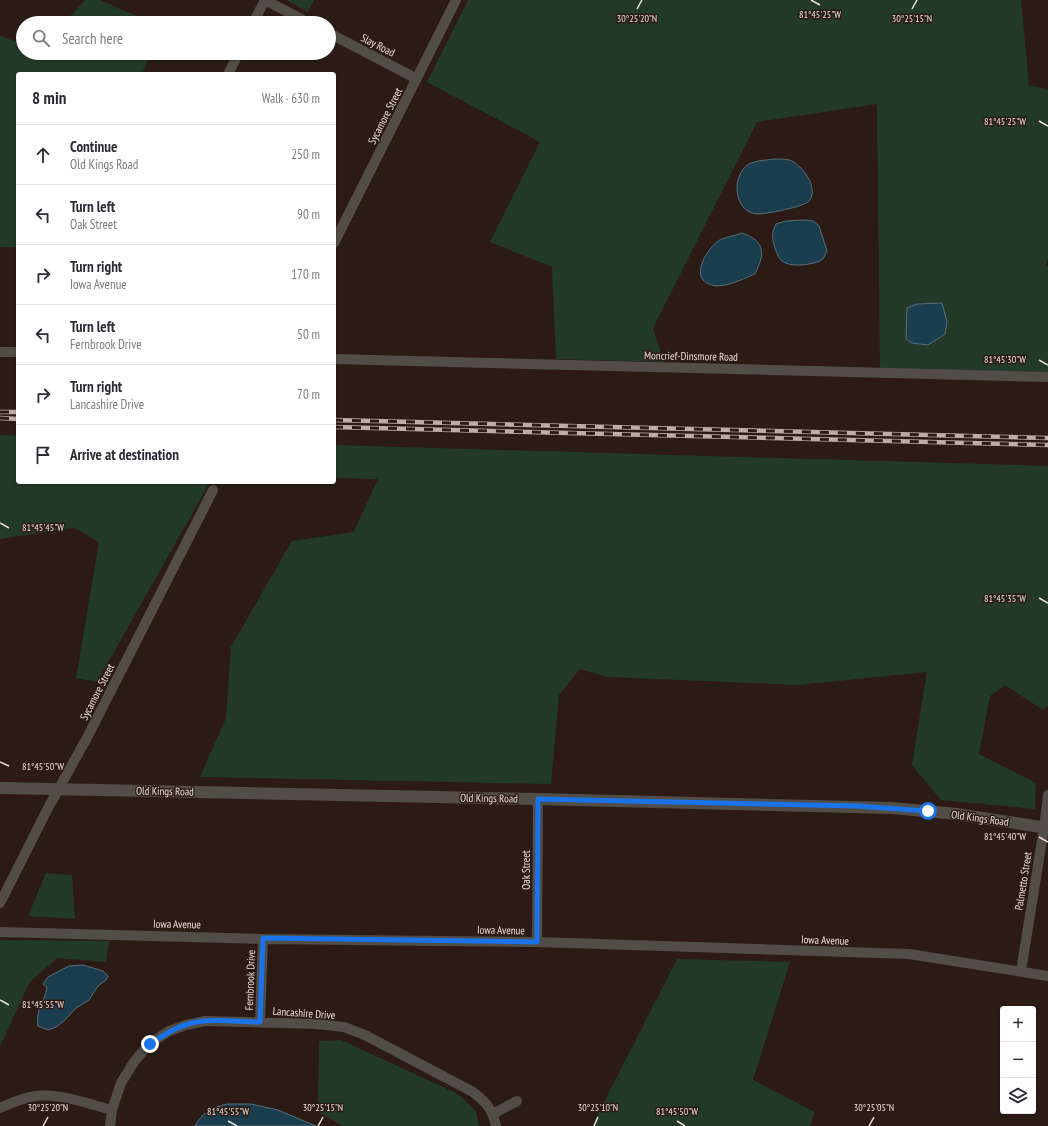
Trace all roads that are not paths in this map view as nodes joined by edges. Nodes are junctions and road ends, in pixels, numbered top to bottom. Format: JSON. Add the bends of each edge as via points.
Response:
{"nodes":[{"id":1,"x":265,"y":0,"type":"edge"},
{"id":2,"x":456,"y":0,"type":"edge"},
{"id":3,"x":257,"y":16,"type":"edge"},
{"id":4,"x":296,"y":16,"type":"edge"},
{"id":5,"x":336,"y":37,"type":"edge"},
{"id":6,"x":235,"y":60,"type":"edge"},
{"id":7,"x":229,"y":72,"type":"edge"},
{"id":8,"x":417,"y":79,"type":"junction"},
{"id":9,"x":336,"y":239,"type":"edge"},
{"id":10,"x":0,"y":352,"type":"edge"},
{"id":11,"x":16,"y":352,"type":"edge"},
{"id":12,"x":336,"y":359,"type":"edge"},
{"id":13,"x":1048,"y":377,"type":"edge"},
{"id":14,"x":212,"y":490,"type":"dead end"},
{"id":15,"x":0,"y":788,"type":"edge"},
{"id":16,"x":58,"y":789,"type":"junction"},
{"id":17,"x":1048,"y":795,"type":"edge"},
{"id":18,"x":538,"y":799,"type":"junction"},
{"id":19,"x":1046,"y":828,"type":"edge"},
{"id":20,"x":0,"y":903,"type":"edge"},
{"id":21,"x":0,"y":932,"type":"edge"},
{"id":22,"x":263,"y":938,"type":"junction"},
{"id":23,"x":537,"y":942,"type":"junction"},
{"id":24,"x":1021,"y":971,"type":"junction"},
{"id":25,"x":1048,"y":976,"type":"edge"},
{"id":26,"x":260,"y":1022,"type":"junction"},
{"id":27,"x":517,"y":1101,"type":"dead end"},
{"id":28,"x":0,"y":1108,"type":"edge"},
{"id":29,"x":112,"y":1110,"type":"junction"},
{"id":30,"x":493,"y":1114,"type":"junction"},
{"id":31,"x":110,"y":1126,"type":"edge"},
{"id":32,"x":496,"y":1126,"type":"edge"}],
"edges":[{"from":1,"to":3,"type":"street"},
{"from":1,"to":4,"type":"street"},
{"from":2,"to":8,"type":"street","name":"Sycamore Street"},
{"from":5,"to":8,"type":"street","name":"Slay Road"},
{"from":6,"to":7,"type":"street"},
{"from":8,"to":9,"type":"street","name":"Sycamore Street"},
{"from":10,"to":11,"type":"street"},
{"from":12,"to":13,"type":"street","name":"Moncrief-Dinsmore Road"},
{"from":14,"to":16,"type":"street","name":"Sycamore Street","via":[[89,734]]},
{"from":15,"to":16,"type":"street","name":"Old Kings Road"},
{"from":16,"to":18,"type":"street","name":"Old Kings Road"},
{"from":16,"to":20,"type":"street","name":"Sycamore Street"},
{"from":17,"to":19,"type":"street","name":"Palmetto Street"},
{"from":18,"to":19,"type":"street","name":"Old Kings Road","via":[[892,808],[956,814]]},
{"from":18,"to":23,"type":"street","name":"Oak Street"},
{"from":19,"to":24,"type":"street","name":"Palmetto Street"},
{"from":21,"to":22,"type":"street","name":"Iowa Avenue"},
{"from":22,"to":23,"type":"street","name":"Iowa Avenue"},
{"from":22,"to":26,"type":"street","name":"Fernbrook Drive"},
{"from":23,"to":24,"type":"street","name":"Iowa Avenue","via":[[909,954]]},
{"from":24,"to":25,"type":"street","name":"Iowa Avenue"},
{"from":26,"to":29,"type":"street","name":"Lancashire Drive","via":[[205,1021],[186,1024],[169,1031],[150,1044],[134,1062],[121,1083]]},
{"from":26,"to":30,"type":"street","name":"Lancashire Drive","via":[[317,1024],[344,1028],[364,1035],[473,1092],[484,1101]]},
{"from":27,"to":30,"type":"street"},
{"from":28,"to":29,"type":"street","via":[[36,1096],[49,1096]]},
{"from":29,"to":31,"type":"street","name":"Lancashire Drive"},
{"from":30,"to":32,"type":"street","name":"Lancashire Drive"}]}
